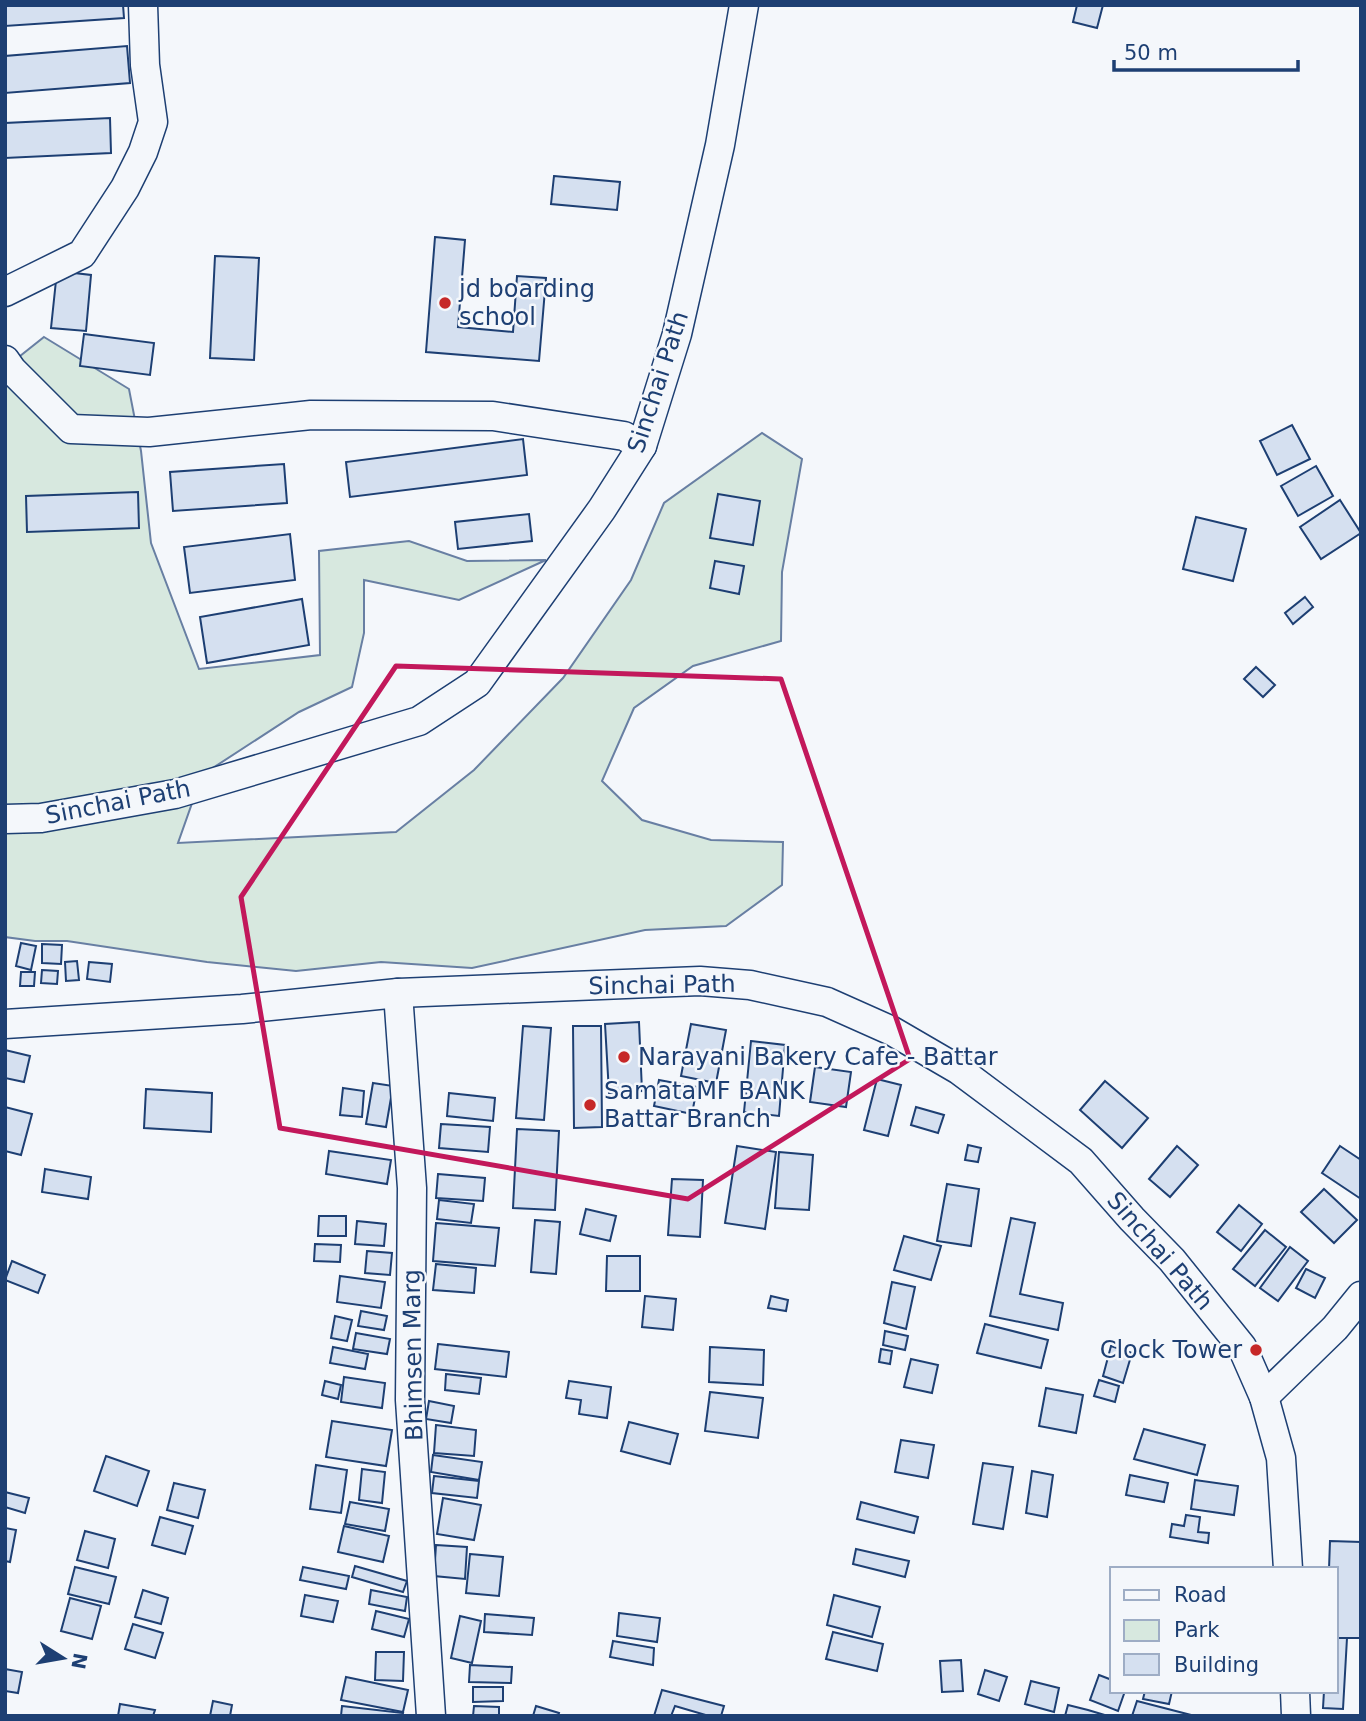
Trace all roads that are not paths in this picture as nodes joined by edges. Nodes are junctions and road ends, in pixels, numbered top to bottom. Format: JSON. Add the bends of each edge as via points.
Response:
{"nodes":[{"id":1,"x":143,"y":5,"type":"edge"},
{"id":2,"x":744,"y":5,"type":"edge"},
{"id":3,"x":5,"y":292,"type":"edge"},
{"id":4,"x":5,"y":360,"type":"edge"},
{"id":5,"x":642,"y":446,"type":"junction"},
{"id":6,"x":5,"y":819,"type":"edge"},
{"id":7,"x":398,"y":993,"type":"junction"},
{"id":8,"x":5,"y":1024,"type":"edge"},
{"id":9,"x":1361,"y":1296,"type":"edge"},
{"id":10,"x":1264,"y":1397,"type":"junction"},
{"id":11,"x":1287,"y":1567,"type":"edge"},
{"id":12,"x":1295,"y":1693,"type":"edge"},
{"id":13,"x":431,"y":1716,"type":"edge"},
{"id":14,"x":1296,"y":1716,"type":"edge"}],
"edges":[{"from":1,"to":3,"type":"street","via":[[153,122],[143,152],[82,254]]},
{"from":2,"to":5,"type":"street","name":"Sinchai Path","via":[[720,145],[677,334]]},
{"from":4,"to":5,"type":"street","via":[[71,429],[149,432],[311,415],[493,416],[624,436]]},
{"from":5,"to":6,"type":"street","name":"Sinchai Path","via":[[477,683],[419,721],[175,794],[41,818]]},
{"from":7,"to":8,"type":"street","name":"Sinchai Path","via":[[242,1009]]},
{"from":7,"to":10,"type":"street","name":"Sinchai Path","via":[[701,981],[750,985],[827,1002],[892,1031],[959,1070],[1081,1161],[1172,1260],[1242,1347]]},
{"from":7,"to":13,"type":"street","name":"Bhimsen Marg","via":[[412,1188],[410,1401]]},
{"from":9,"to":10,"type":"street"},
{"from":10,"to":11,"type":"street","name":"Sinchai Path","via":[[1281,1458]]},
{"from":12,"to":14,"type":"street"}]}
